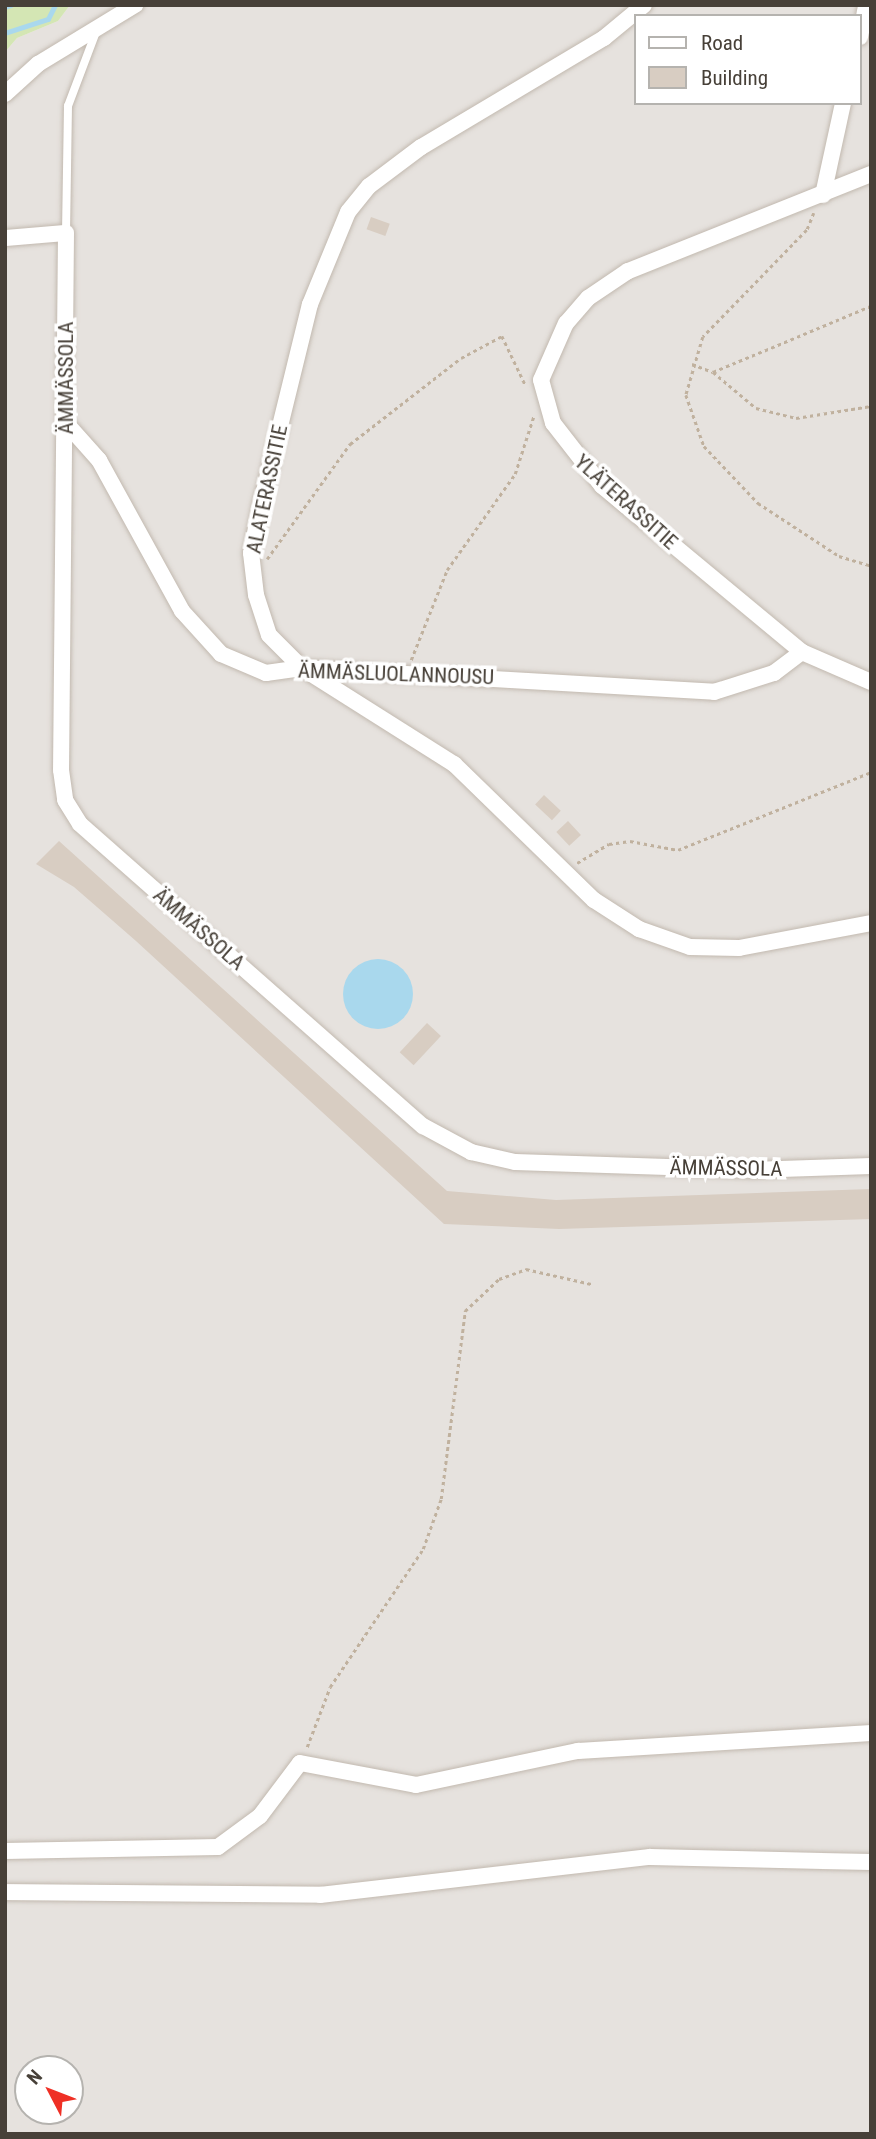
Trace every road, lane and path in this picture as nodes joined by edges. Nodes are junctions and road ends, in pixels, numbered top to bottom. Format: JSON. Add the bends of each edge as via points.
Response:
{"nodes":[{"id":1,"x":135,"y":5,"type":"edge"},
{"id":2,"x":644,"y":5,"type":"edge"},
{"id":3,"x":866,"y":5,"type":"edge"},
{"id":4,"x":100,"y":26,"type":"junction"},
{"id":5,"x":862,"y":26,"type":"edge"},
{"id":6,"x":5,"y":94,"type":"edge"},
{"id":7,"x":843,"y":105,"type":"edge"},
{"id":8,"x":871,"y":174,"type":"edge"},
{"id":9,"x":823,"y":194,"type":"junction"},
{"id":10,"x":66,"y":233,"type":"junction"},
{"id":11,"x":5,"y":238,"type":"edge"},
{"id":12,"x":871,"y":306,"type":"edge"},
{"id":13,"x":692,"y":364,"type":"junction"},
{"id":14,"x":713,"y":372,"type":"junction"},
{"id":15,"x":537,"y":397,"type":"junction"},
{"id":16,"x":871,"y":406,"type":"edge"},
{"id":17,"x":66,"y":423,"type":"junction"},
{"id":18,"x":871,"y":566,"type":"edge"},
{"id":19,"x":254,"y":576,"type":"junction"},
{"id":20,"x":802,"y":652,"type":"junction"},
{"id":21,"x":302,"y":668,"type":"junction"},
{"id":22,"x":406,"y":673,"type":"junction"},
{"id":23,"x":871,"y":682,"type":"edge"},
{"id":24,"x":871,"y":772,"type":"edge"},
{"id":25,"x":564,"y":871,"type":"junction"},
{"id":26,"x":871,"y":923,"type":"edge"},
{"id":27,"x":871,"y":1166,"type":"edge"},
{"id":28,"x":591,"y":1284,"type":"dead end"},
{"id":29,"x":871,"y":1733,"type":"edge"},
{"id":30,"x":300,"y":1763,"type":"junction"},
{"id":31,"x":5,"y":1851,"type":"edge"},
{"id":32,"x":871,"y":1862,"type":"edge"},
{"id":33,"x":5,"y":1892,"type":"edge"}],
"edges":[{"from":1,"to":4,"type":"street"},
{"from":2,"to":19,"type":"street","name":"ALATERASSITIE","via":[[604,38],[421,147],[369,186],[348,212],[310,304],[261,503],[251,553]]},
{"from":3,"to":5,"type":"street"},
{"from":4,"to":6,"type":"street","via":[[38,64]]},
{"from":4,"to":10,"type":"lane","via":[[68,106]]},
{"from":7,"to":9,"type":"street"},
{"from":8,"to":9,"type":"street"},
{"from":9,"to":13,"type":"path","via":[[807,230],[718,320]]},
{"from":9,"to":15,"type":"street","via":[[628,271],[588,298],[553,345]]},
{"from":10,"to":11,"type":"street"},
{"from":10,"to":17,"type":"street","name":"ÄMMÄSSOLA"},
{"from":12,"to":14,"type":"path"},
{"from":13,"to":14,"type":"path"},
{"from":13,"to":18,"type":"path","via":[[686,395],[694,423],[726,471],[758,503],[839,556]]},
{"from":14,"to":16,"type":"path","via":[[756,408],[796,418]]},
{"from":15,"to":19,"type":"path","via":[[502,337],[461,358],[350,444]]},
{"from":15,"to":20,"type":"street","name":"YLÄTERASSITIE","via":[[570,452],[602,486]]},
{"from":15,"to":22,"type":"path","via":[[515,474],[447,570]]},
{"from":17,"to":21,"type":"street","name":"ÄMMÄSLUOLANNOUSU","via":[[99,460],[182,611],[221,654],[266,673]]},
{"from":17,"to":27,"type":"street","name":"ÄMMÄSSOLA","via":[[61,770],[65,800],[79,824],[423,1126],[471,1152],[515,1162],[751,1170]]},
{"from":19,"to":21,"type":"street","name":"ALATERASSITIE","via":[[269,635]]},
{"from":20,"to":22,"type":"street","name":"ÄMMÄSLUOLANNOUSU","via":[[774,673],[714,692]]},
{"from":20,"to":23,"type":"street","name":"YLÄTERASSITIE"},
{"from":21,"to":22,"type":"street","name":"ÄMMÄSLUOLANNOUSU"},
{"from":21,"to":25,"type":"street","name":"ALATERASSITIE","via":[[454,764]]},
{"from":24,"to":25,"type":"path","via":[[678,850],[630,841],[609,844]]},
{"from":25,"to":26,"type":"street","name":"ALATERASSITIE","via":[[639,929],[690,947],[739,948]]},
{"from":28,"to":30,"type":"path","via":[[526,1269],[499,1279],[465,1311],[441,1499],[423,1549],[330,1687]]},
{"from":29,"to":30,"type":"street","via":[[578,1751],[416,1785]]},
{"from":30,"to":31,"type":"street","via":[[260,1816],[218,1847]]},
{"from":32,"to":33,"type":"street","via":[[650,1857],[320,1895]]}]}
